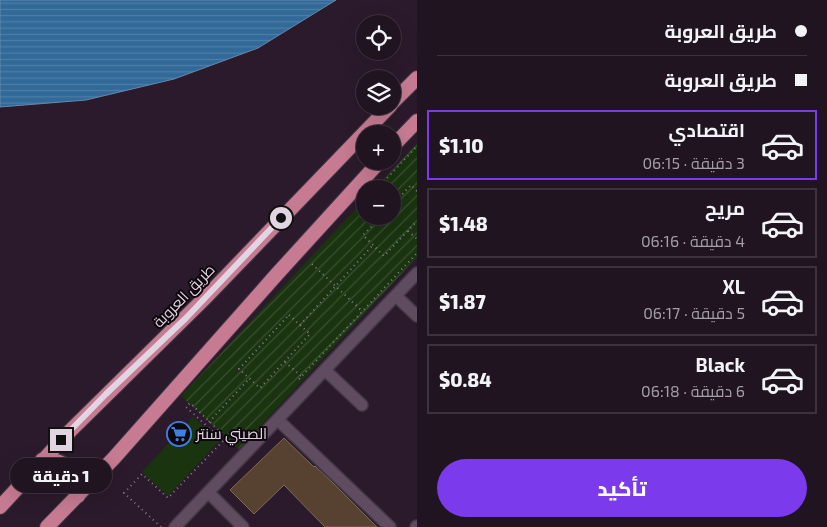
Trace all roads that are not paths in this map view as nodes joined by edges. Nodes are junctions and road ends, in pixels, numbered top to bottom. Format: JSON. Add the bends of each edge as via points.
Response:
{"nodes":[{"id":1,"x":417,"y":78,"type":"edge"},
{"id":2,"x":401,"y":94,"type":"edge"},
{"id":3,"x":381,"y":115,"type":"edge"},
{"id":4,"x":417,"y":121,"type":"edge"},
{"id":5,"x":401,"y":138,"type":"edge"},
{"id":6,"x":372,"y":170,"type":"edge"},
{"id":7,"x":417,"y":273,"type":"edge"},
{"id":8,"x":396,"y":296,"type":"junction"},
{"id":9,"x":417,"y":316,"type":"edge"},
{"id":10,"x":325,"y":370,"type":"junction"},
{"id":11,"x":362,"y":405,"type":"dead end"},
{"id":12,"x":278,"y":420,"type":"junction"},
{"id":13,"x":42,"y":460,"type":"junction"},
{"id":14,"x":209,"y":493,"type":"junction"},
{"id":15,"x":78,"y":496,"type":"junction"},
{"id":16,"x":0,"y":507,"type":"edge"},
{"id":17,"x":47,"y":527,"type":"edge"},
{"id":18,"x":175,"y":527,"type":"edge"},
{"id":19,"x":243,"y":527,"type":"edge"},
{"id":20,"x":390,"y":527,"type":"edge"}],
"edges":[{"from":1,"to":2,"type":"highway"},
{"from":3,"to":13,"type":"highway","name":"طريق العروبة"},
{"from":4,"to":5,"type":"highway"},
{"from":6,"to":15,"type":"highway"},
{"from":7,"to":8,"type":"street"},
{"from":8,"to":9,"type":"street"},
{"from":8,"to":10,"type":"street"},
{"from":10,"to":11,"type":"street"},
{"from":10,"to":12,"type":"street"},
{"from":12,"to":14,"type":"street"},
{"from":12,"to":20,"type":"street"},
{"from":13,"to":15,"type":"highway","via":[[56,460],[68,466],[78,482]]},
{"from":13,"to":16,"type":"highway","name":"طريق العروبة"},
{"from":14,"to":18,"type":"street"},
{"from":14,"to":19,"type":"street"},
{"from":15,"to":17,"type":"highway"}]}
